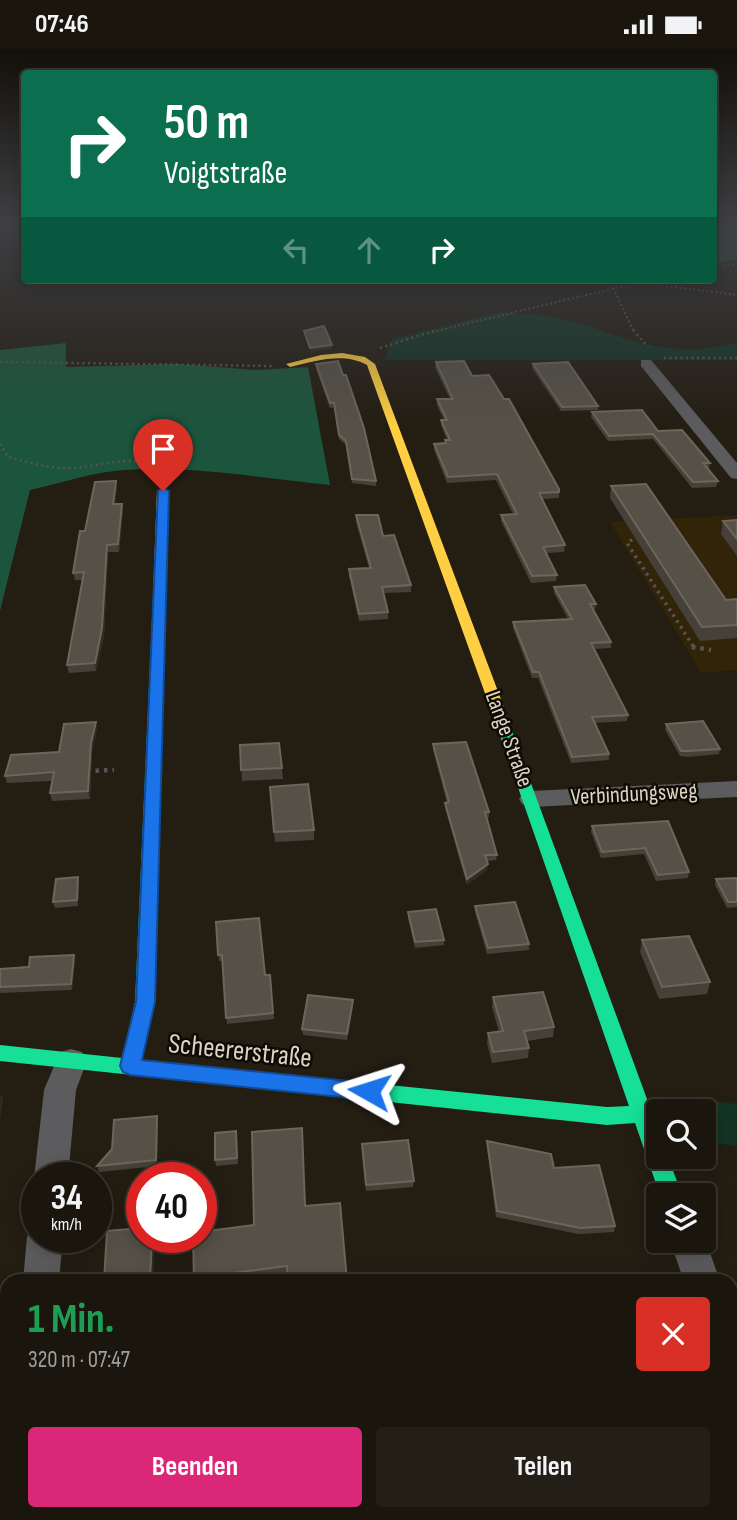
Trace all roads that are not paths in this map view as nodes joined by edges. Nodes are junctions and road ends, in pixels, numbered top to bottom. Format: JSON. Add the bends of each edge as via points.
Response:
{"nodes":[{"id":1,"x":650,"y":356,"type":"road end"},
{"id":2,"x":290,"y":364,"type":"road end"},
{"id":3,"x":737,"y":474,"type":"edge"},
{"id":4,"x":163,"y":491,"type":"road end"},
{"id":5,"x":737,"y":789,"type":"edge"},
{"id":6,"x":531,"y":799,"type":"junction"},
{"id":7,"x":0,"y":1053,"type":"edge"},
{"id":8,"x":71,"y":1061,"type":"junction"},
{"id":9,"x":130,"y":1066,"type":"junction"},
{"id":10,"x":642,"y":1114,"type":"junction"},
{"id":11,"x":53,"y":1162,"type":"edge"},
{"id":12,"x":667,"y":1183,"type":"edge"},
{"id":13,"x":44,"y":1253,"type":"edge"},
{"id":14,"x":692,"y":1253,"type":"edge"},
{"id":15,"x":42,"y":1274,"type":"edge"},
{"id":16,"x":700,"y":1274,"type":"edge"}],
"edges":[{"from":1,"to":3,"type":"street"},
{"from":2,"to":6,"type":"street","name":"Lange Straße","via":[[359,356],[371,364]]},
{"from":4,"to":9,"type":"street","via":[[145,1002]]},
{"from":5,"to":6,"type":"street","name":"Verbindungsweg"},
{"from":6,"to":10,"type":"street","name":"Lange Straße"},
{"from":7,"to":8,"type":"street","name":"Scheererstraße"},
{"from":8,"to":9,"type":"street","name":"Scheererstraße"},
{"from":8,"to":11,"type":"street","via":[[60,1090]]},
{"from":9,"to":10,"type":"street","name":"Scheererstraße","via":[[607,1116]]},
{"from":10,"to":12,"type":"street","name":"Lange Straße"},
{"from":13,"to":15,"type":"street"},
{"from":14,"to":16,"type":"street"}]}
